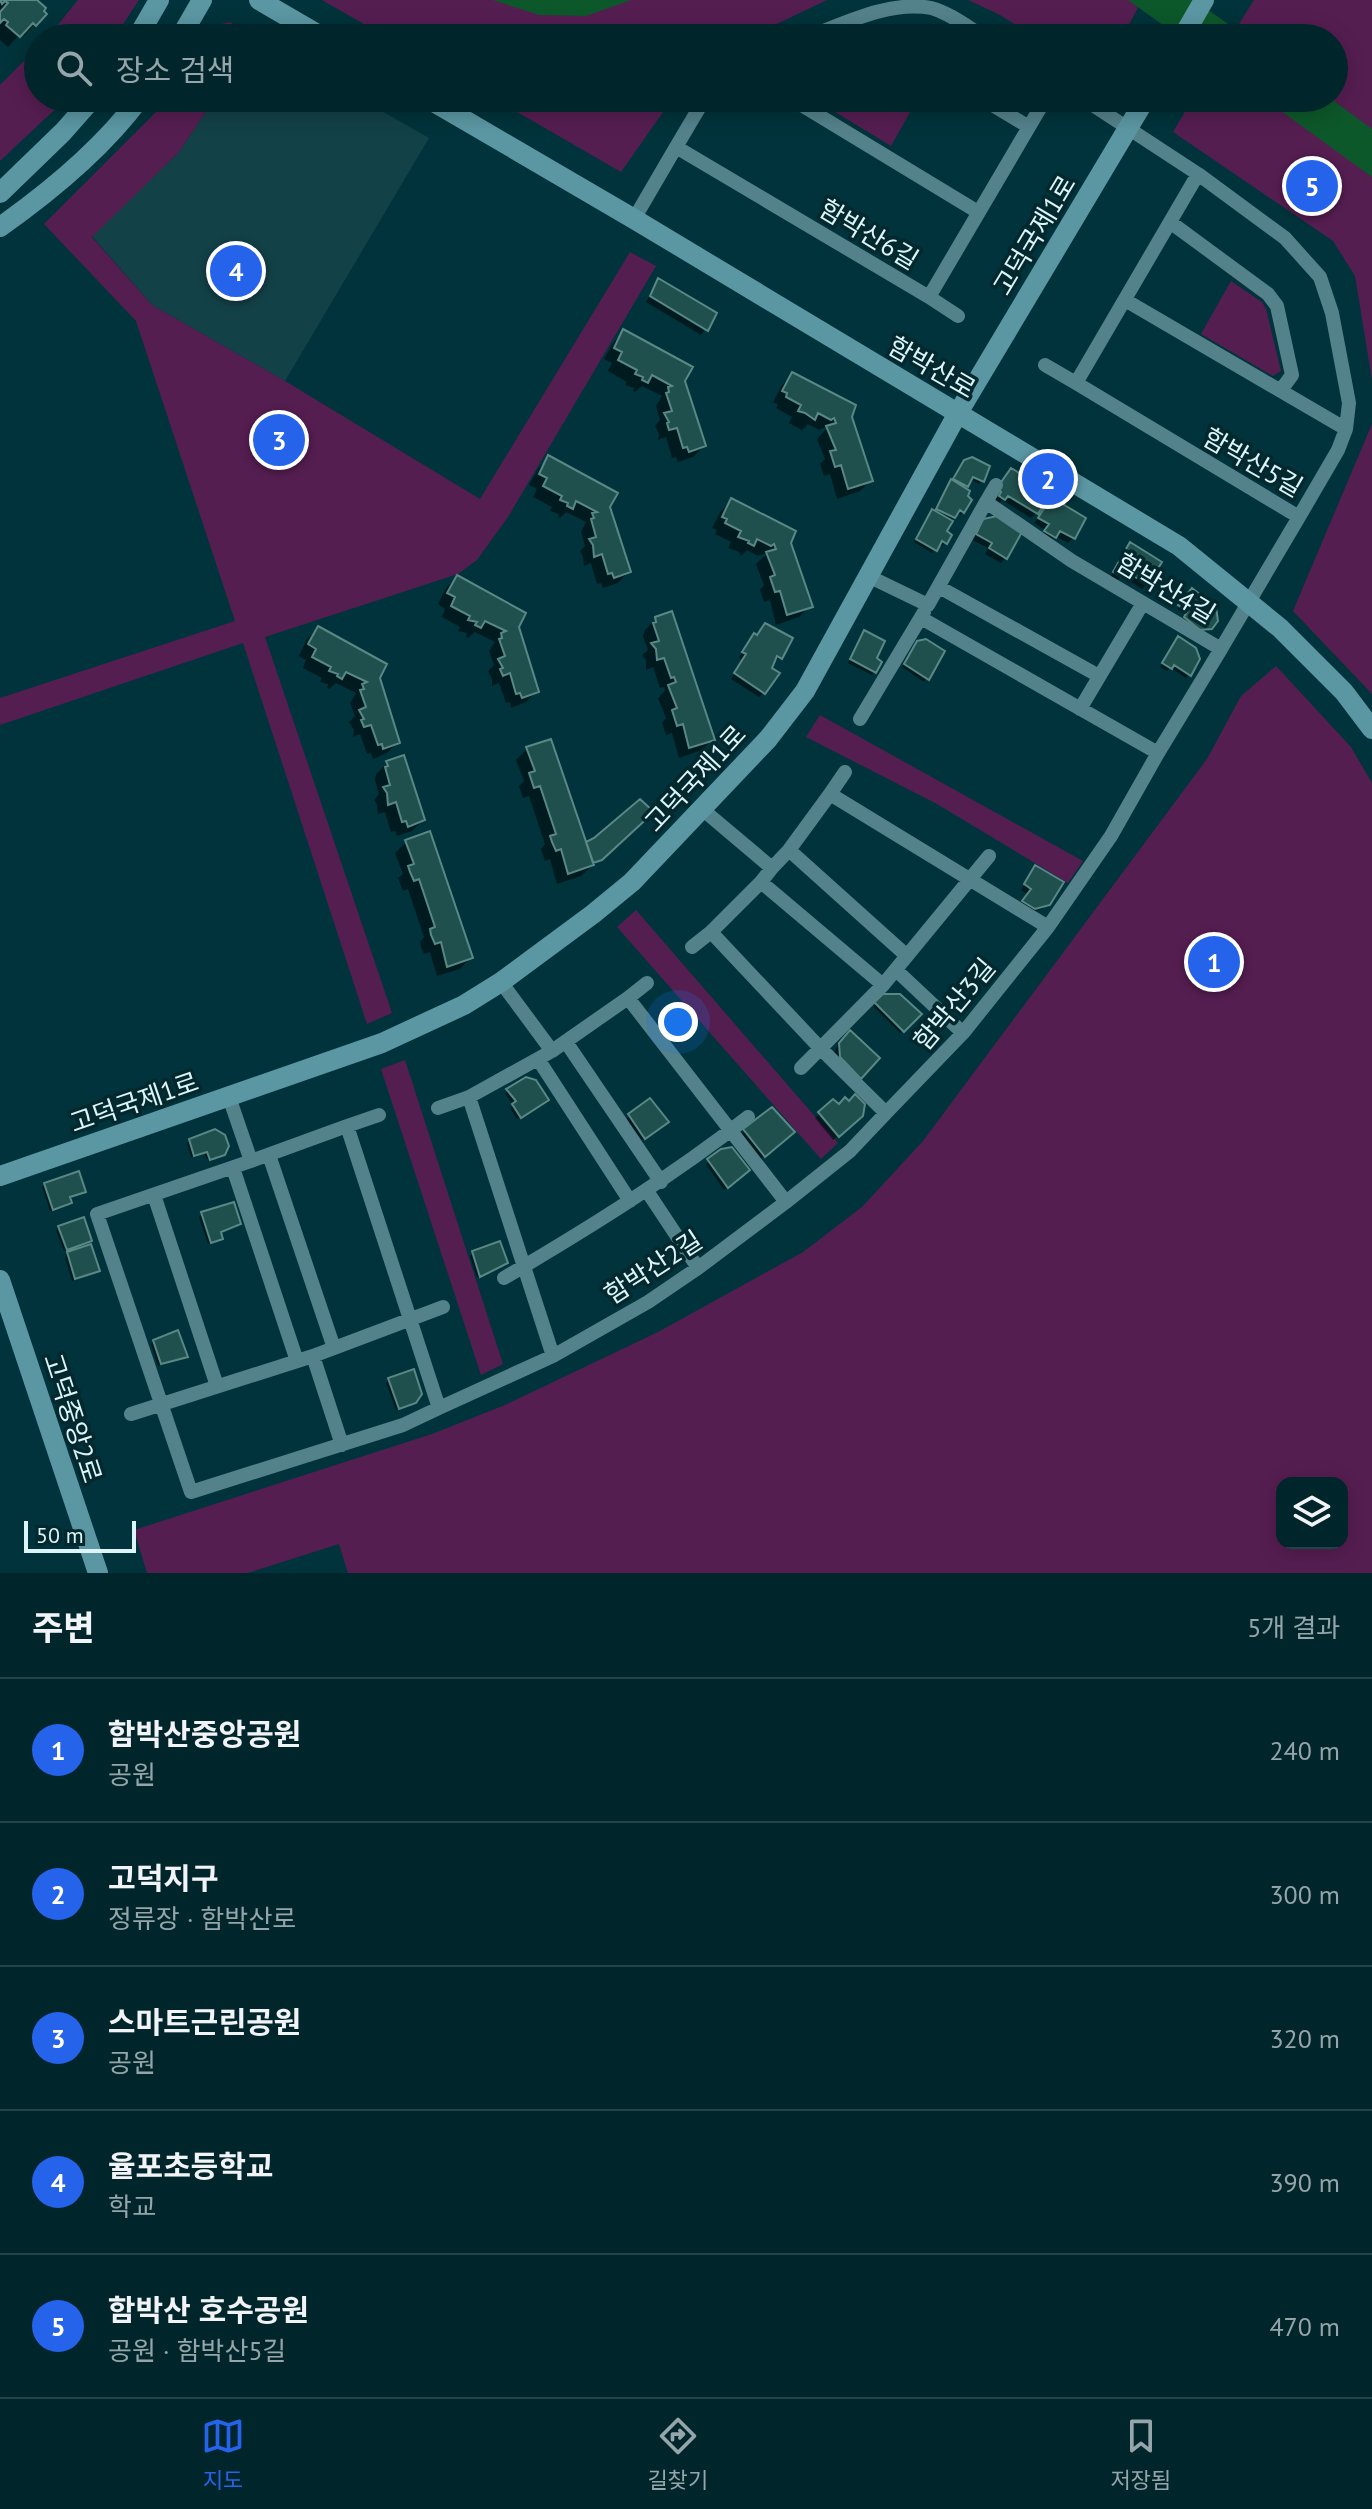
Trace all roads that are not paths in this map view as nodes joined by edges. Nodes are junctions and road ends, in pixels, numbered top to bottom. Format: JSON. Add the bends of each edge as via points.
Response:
{"nodes":[{"id":1,"x":159,"y":0,"type":"edge"},
{"id":2,"x":202,"y":0,"type":"edge"},
{"id":3,"x":259,"y":0,"type":"edge"},
{"id":4,"x":1204,"y":0,"type":"edge"},
{"id":5,"x":145,"y":24,"type":"edge"},
{"id":6,"x":188,"y":24,"type":"edge"},
{"id":7,"x":300,"y":24,"type":"edge"},
{"id":8,"x":843,"y":24,"type":"edge"},
{"id":9,"x":960,"y":24,"type":"edge"},
{"id":10,"x":1190,"y":24,"type":"edge"},
{"id":11,"x":81,"y":112,"type":"edge"},
{"id":12,"x":130,"y":112,"type":"edge"},
{"id":13,"x":451,"y":112,"type":"edge"},
{"id":14,"x":697,"y":112,"type":"edge"},
{"id":15,"x":818,"y":112,"type":"edge"},
{"id":16,"x":1004,"y":112,"type":"edge"},
{"id":17,"x":1038,"y":112,"type":"edge"},
{"id":18,"x":1104,"y":112,"type":"edge"},
{"id":19,"x":1137,"y":112,"type":"edge"},
{"id":20,"x":1029,"y":127,"type":"junction"},
{"id":21,"x":1128,"y":127,"type":"junction"},
{"id":22,"x":676,"y":147,"type":"junction"},
{"id":23,"x":1198,"y":174,"type":"junction"},
{"id":24,"x":0,"y":193,"type":"edge"},
{"id":25,"x":978,"y":212,"type":"junction"},
{"id":26,"x":634,"y":219,"type":"junction"},
{"id":27,"x":1170,"y":222,"type":"junction"},
{"id":28,"x":0,"y":227,"type":"edge"},
{"id":29,"x":929,"y":297,"type":"junction"},
{"id":30,"x":1125,"y":300,"type":"junction"},
{"id":31,"x":958,"y":316,"type":"dead end"},
{"id":32,"x":1045,"y":365,"type":"dead end"},
{"id":33,"x":1076,"y":383,"type":"junction"},
{"id":34,"x":1281,"y":390,"type":"junction"},
{"id":35,"x":958,"y":413,"type":"junction"},
{"id":36,"x":1346,"y":429,"type":"junction"},
{"id":37,"x":996,"y":485,"type":"dead end"},
{"id":38,"x":986,"y":502,"type":"junction"},
{"id":39,"x":1299,"y":517,"type":"junction"},
{"id":40,"x":868,"y":576,"type":"junction"},
{"id":41,"x":939,"y":587,"type":"junction"},
{"id":42,"x":1249,"y":601,"type":"junction"},
{"id":43,"x":1143,"y":603,"type":"junction"},
{"id":44,"x":924,"y":611,"type":"junction"},
{"id":45,"x":1221,"y":649,"type":"junction"},
{"id":46,"x":1099,"y":676,"type":"junction"},
{"id":47,"x":1080,"y":709,"type":"junction"},
{"id":48,"x":860,"y":719,"type":"dead end"},
{"id":49,"x":1372,"y":729,"type":"edge"},
{"id":50,"x":1158,"y":753,"type":"junction"},
{"id":51,"x":845,"y":772,"type":"dead end"},
{"id":52,"x":830,"y":794,"type":"junction"},
{"id":53,"x":702,"y":809,"type":"junction"},
{"id":54,"x":789,"y":850,"type":"junction"},
{"id":55,"x":989,"y":856,"type":"dead end"},
{"id":56,"x":772,"y":868,"type":"junction"},
{"id":57,"x":971,"y":878,"type":"junction"},
{"id":58,"x":761,"y":882,"type":"junction"},
{"id":59,"x":1048,"y":927,"type":"junction"},
{"id":60,"x":711,"y":932,"type":"junction"},
{"id":61,"x":692,"y":947,"type":"dead end"},
{"id":62,"x":907,"y":956,"type":"junction"},
{"id":63,"x":896,"y":970,"type":"junction"},
{"id":64,"x":501,"y":982,"type":"junction"},
{"id":65,"x":647,"y":983,"type":"dead end"},
{"id":66,"x":883,"y":985,"type":"junction"},
{"id":67,"x":628,"y":998,"type":"junction"},
{"id":68,"x":963,"y":1033,"type":"junction"},
{"id":69,"x":566,"y":1042,"type":"junction"},
{"id":70,"x":821,"y":1049,"type":"junction"},
{"id":71,"x":552,"y":1051,"type":"junction"},
{"id":72,"x":538,"y":1059,"type":"junction"},
{"id":73,"x":801,"y":1068,"type":"dead end"},
{"id":74,"x":229,"y":1097,"type":"junction"},
{"id":75,"x":469,"y":1097,"type":"junction"},
{"id":76,"x":438,"y":1108,"type":"dead end"},
{"id":77,"x":886,"y":1113,"type":"junction"},
{"id":78,"x":379,"y":1115,"type":"dead end"},
{"id":79,"x":748,"y":1117,"type":"dead end"},
{"id":80,"x":347,"y":1126,"type":"junction"},
{"id":81,"x":731,"y":1130,"type":"junction"},
{"id":82,"x":269,"y":1155,"type":"junction"},
{"id":83,"x":251,"y":1161,"type":"junction"},
{"id":84,"x":233,"y":1168,"type":"junction"},
{"id":85,"x":0,"y":1176,"type":"edge"},
{"id":86,"x":661,"y":1182,"type":"junction"},
{"id":87,"x":647,"y":1191,"type":"junction"},
{"id":88,"x":154,"y":1195,"type":"junction"},
{"id":89,"x":630,"y":1201,"type":"junction"},
{"id":90,"x":786,"y":1202,"type":"junction"},
{"id":91,"x":524,"y":1266,"type":"junction"},
{"id":92,"x":698,"y":1268,"type":"junction"},
{"id":93,"x":504,"y":1278,"type":"dead end"},
{"id":94,"x":0,"y":1280,"type":"edge"},
{"id":95,"x":443,"y":1307,"type":"dead end"},
{"id":96,"x":411,"y":1322,"type":"junction"},
{"id":97,"x":334,"y":1348,"type":"junction"},
{"id":98,"x":313,"y":1356,"type":"junction"},
{"id":99,"x":553,"y":1356,"type":"junction"},
{"id":100,"x":297,"y":1361,"type":"junction"},
{"id":101,"x":217,"y":1386,"type":"junction"},
{"id":102,"x":161,"y":1404,"type":"junction"},
{"id":103,"x":439,"y":1408,"type":"junction"},
{"id":104,"x":131,"y":1414,"type":"dead end"},
{"id":105,"x":342,"y":1445,"type":"junction"},
{"id":106,"x":98,"y":1573,"type":"edge"}],
"edges":[{"from":1,"to":5,"type":"street"},
{"from":2,"to":6,"type":"street"},
{"from":3,"to":7,"type":"street"},
{"from":4,"to":10,"type":"street"},
{"from":8,"to":9,"type":"street","via":[[904,7],[931,8]]},
{"from":11,"to":24,"type":"street"},
{"from":12,"to":28,"type":"street","via":[[84,159]]},
{"from":13,"to":26,"type":"street","name":"함박산로"},
{"from":14,"to":22,"type":"street"},
{"from":15,"to":25,"type":"street"},
{"from":16,"to":20,"type":"street"},
{"from":17,"to":20,"type":"street","name":"함박산6길"},
{"from":18,"to":21,"type":"street"},
{"from":19,"to":21,"type":"street","name":"고덕국제1로"},
{"from":20,"to":25,"type":"street","name":"함박산6길"},
{"from":21,"to":23,"type":"street","name":"함박산5길"},
{"from":21,"to":35,"type":"street","name":"고덕국제1로"},
{"from":22,"to":26,"type":"street"},
{"from":22,"to":29,"type":"street","name":"함박산6길"},
{"from":23,"to":27,"type":"street"},
{"from":23,"to":36,"type":"street","name":"함박산5길","via":[[1285,238],[1320,277],[1347,385]]},
{"from":25,"to":29,"type":"street","name":"함박산6길"},
{"from":26,"to":35,"type":"street","name":"함박산로"},
{"from":27,"to":30,"type":"street"},
{"from":27,"to":34,"type":"street","via":[[1277,306],[1292,375]]},
{"from":29,"to":31,"type":"street"},
{"from":30,"to":33,"type":"street"},
{"from":30,"to":34,"type":"street"},
{"from":32,"to":33,"type":"street","name":"함박산5길"},
{"from":33,"to":39,"type":"street","name":"함박산5길"},
{"from":34,"to":36,"type":"street"},
{"from":35,"to":40,"type":"street","name":"고덕국제1로"},
{"from":35,"to":42,"type":"street","name":"함박산로","via":[[1179,546]]},
{"from":36,"to":39,"type":"street","name":"함박산5길"},
{"from":37,"to":38,"type":"street"},
{"from":38,"to":41,"type":"street"},
{"from":38,"to":43,"type":"street","name":"함박산4길"},
{"from":39,"to":42,"type":"street"},
{"from":40,"to":44,"type":"street"},
{"from":40,"to":53,"type":"street","name":"고덕국제1로","via":[[805,691]]},
{"from":41,"to":44,"type":"street"},
{"from":41,"to":46,"type":"street"},
{"from":42,"to":45,"type":"street"},
{"from":42,"to":49,"type":"street","name":"함박산로","via":[[1344,692]]},
{"from":43,"to":45,"type":"street","name":"함박산4길"},
{"from":43,"to":46,"type":"street"},
{"from":44,"to":47,"type":"street"},
{"from":44,"to":48,"type":"street"},
{"from":45,"to":50,"type":"street","name":"함박산4길"},
{"from":46,"to":47,"type":"street"},
{"from":47,"to":50,"type":"street"},
{"from":50,"to":59,"type":"street","name":"함박산4길","via":[[1111,836]]},
{"from":51,"to":52,"type":"street"},
{"from":52,"to":54,"type":"street"},
{"from":52,"to":57,"type":"street"},
{"from":53,"to":56,"type":"street"},
{"from":53,"to":64,"type":"street","name":"고덕국제1로","via":[[632,882]]},
{"from":54,"to":56,"type":"street"},
{"from":54,"to":62,"type":"street"},
{"from":55,"to":57,"type":"street"},
{"from":56,"to":58,"type":"street"},
{"from":57,"to":59,"type":"street"},
{"from":57,"to":62,"type":"street"},
{"from":58,"to":60,"type":"street"},
{"from":58,"to":66,"type":"street"},
{"from":59,"to":68,"type":"street","name":"함박산3길"},
{"from":60,"to":61,"type":"street"},
{"from":60,"to":70,"type":"street"},
{"from":62,"to":63,"type":"street"},
{"from":63,"to":66,"type":"street"},
{"from":63,"to":68,"type":"street"},
{"from":64,"to":71,"type":"street"},
{"from":64,"to":74,"type":"street","name":"고덕국제1로","via":[[382,1043]]},
{"from":65,"to":67,"type":"street"},
{"from":66,"to":70,"type":"street"},
{"from":67,"to":69,"type":"street"},
{"from":67,"to":81,"type":"street"},
{"from":68,"to":77,"type":"street","name":"함박산3길"},
{"from":69,"to":71,"type":"street"},
{"from":69,"to":86,"type":"street"},
{"from":70,"to":73,"type":"street"},
{"from":70,"to":77,"type":"street"},
{"from":71,"to":72,"type":"street"},
{"from":72,"to":75,"type":"street"},
{"from":72,"to":89,"type":"street"},
{"from":74,"to":83,"type":"street"},
{"from":74,"to":85,"type":"street","name":"고덕국제1로"},
{"from":75,"to":76,"type":"street"},
{"from":75,"to":91,"type":"street"},
{"from":77,"to":90,"type":"street","name":"함박산3길","via":[[850,1151]]},
{"from":78,"to":80,"type":"street"},
{"from":79,"to":81,"type":"street"},
{"from":80,"to":82,"type":"street"},
{"from":80,"to":96,"type":"street"},
{"from":81,"to":86,"type":"street"},
{"from":81,"to":90,"type":"street"},
{"from":82,"to":83,"type":"street"},
{"from":82,"to":97,"type":"street"},
{"from":83,"to":84,"type":"street"},
{"from":84,"to":88,"type":"street"},
{"from":84,"to":100,"type":"street"},
{"from":86,"to":87,"type":"street"},
{"from":87,"to":89,"type":"street"},
{"from":87,"to":92,"type":"street"},
{"from":88,"to":101,"type":"street"},
{"from":88,"to":102,"type":"street","via":[[97,1214]]},
{"from":89,"to":91,"type":"street"},
{"from":90,"to":92,"type":"street","name":"함박산2길"},
{"from":91,"to":93,"type":"street"},
{"from":91,"to":99,"type":"street"},
{"from":92,"to":99,"type":"street","name":"함박산2길"},
{"from":94,"to":106,"type":"street","name":"고덕중앙2로"},
{"from":95,"to":96,"type":"street"},
{"from":96,"to":97,"type":"street"},
{"from":96,"to":103,"type":"street"},
{"from":97,"to":98,"type":"street"},
{"from":98,"to":100,"type":"street"},
{"from":98,"to":105,"type":"street"},
{"from":99,"to":103,"type":"street","name":"함박산2길"},
{"from":100,"to":101,"type":"street"},
{"from":101,"to":102,"type":"street"},
{"from":102,"to":104,"type":"street"},
{"from":102,"to":105,"type":"street","name":"함박산2길","via":[[191,1492]]},
{"from":103,"to":105,"type":"street","name":"함박산2길"}]}
